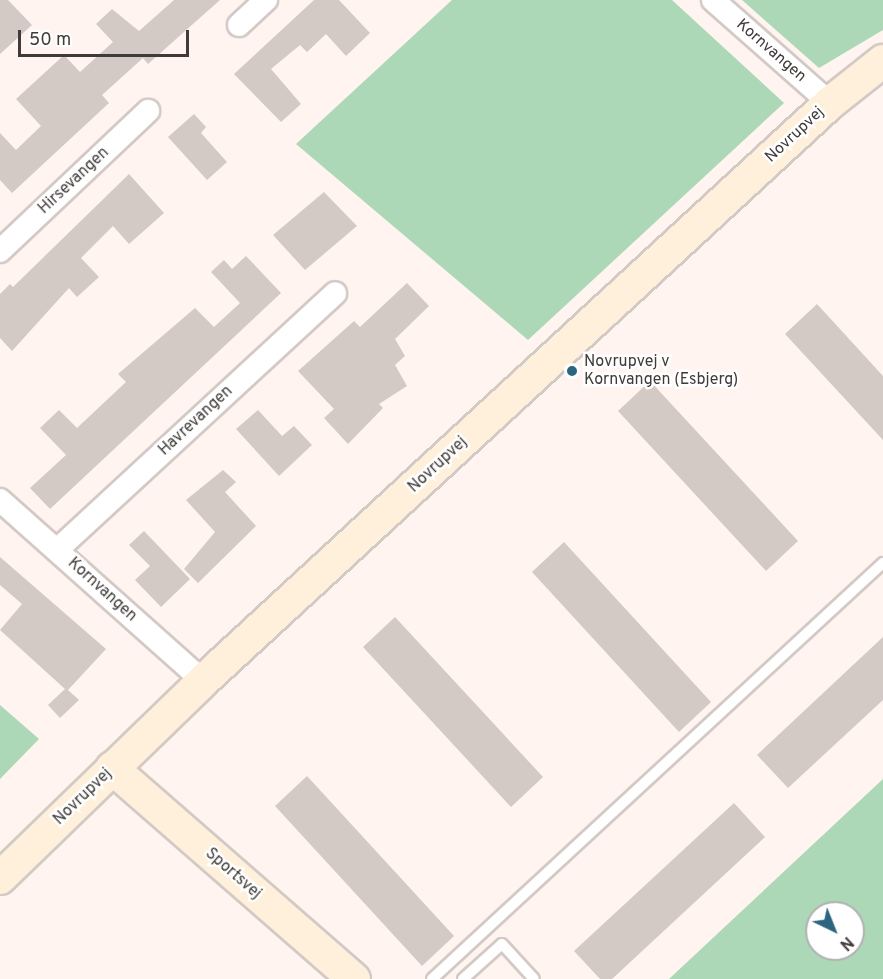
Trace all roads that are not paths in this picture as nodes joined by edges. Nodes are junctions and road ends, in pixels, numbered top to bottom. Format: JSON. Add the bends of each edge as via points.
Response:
{"nodes":[{"id":1,"x":266,"y":0,"type":"edge"},
{"id":2,"x":713,"y":0,"type":"edge"},
{"id":3,"x":239,"y":26,"type":"dead end"},
{"id":4,"x":883,"y":61,"type":"edge"},
{"id":5,"x":830,"y":103,"type":"junction"},
{"id":6,"x":148,"y":111,"type":"dead end"},
{"id":7,"x":0,"y":251,"type":"edge"},
{"id":8,"x":335,"y":293,"type":"dead end"},
{"id":9,"x":0,"y":500,"type":"edge"},
{"id":10,"x":58,"y":549,"type":"junction"},
{"id":11,"x":883,"y":563,"type":"edge"},
{"id":12,"x":203,"y":681,"type":"junction"},
{"id":13,"x":112,"y":768,"type":"junction"},
{"id":14,"x":0,"y":878,"type":"edge"},
{"id":15,"x":354,"y":979,"type":"edge"},
{"id":16,"x":432,"y":979,"type":"edge"},
{"id":17,"x":463,"y":979,"type":"edge"},
{"id":18,"x":534,"y":979,"type":"edge"}],
"edges":[{"from":1,"to":3,"type":"street"},
{"from":2,"to":5,"type":"street","name":"Kornvangen"},
{"from":4,"to":5,"type":"street","name":"Novrupvej"},
{"from":5,"to":12,"type":"street","name":"Novrupvej"},
{"from":6,"to":7,"type":"street","name":"Hirsevangen"},
{"from":8,"to":10,"type":"street","name":"Havrevangen"},
{"from":9,"to":10,"type":"street","name":"Kornvangen"},
{"from":10,"to":12,"type":"street","name":"Kornvangen"},
{"from":11,"to":16,"type":"lane"},
{"from":12,"to":13,"type":"street","name":"Novrupvej"},
{"from":13,"to":14,"type":"street","name":"Novrupvej"},
{"from":13,"to":15,"type":"street","name":"Sportsvej"},
{"from":17,"to":18,"type":"lane","via":[[502,944]]}]}
